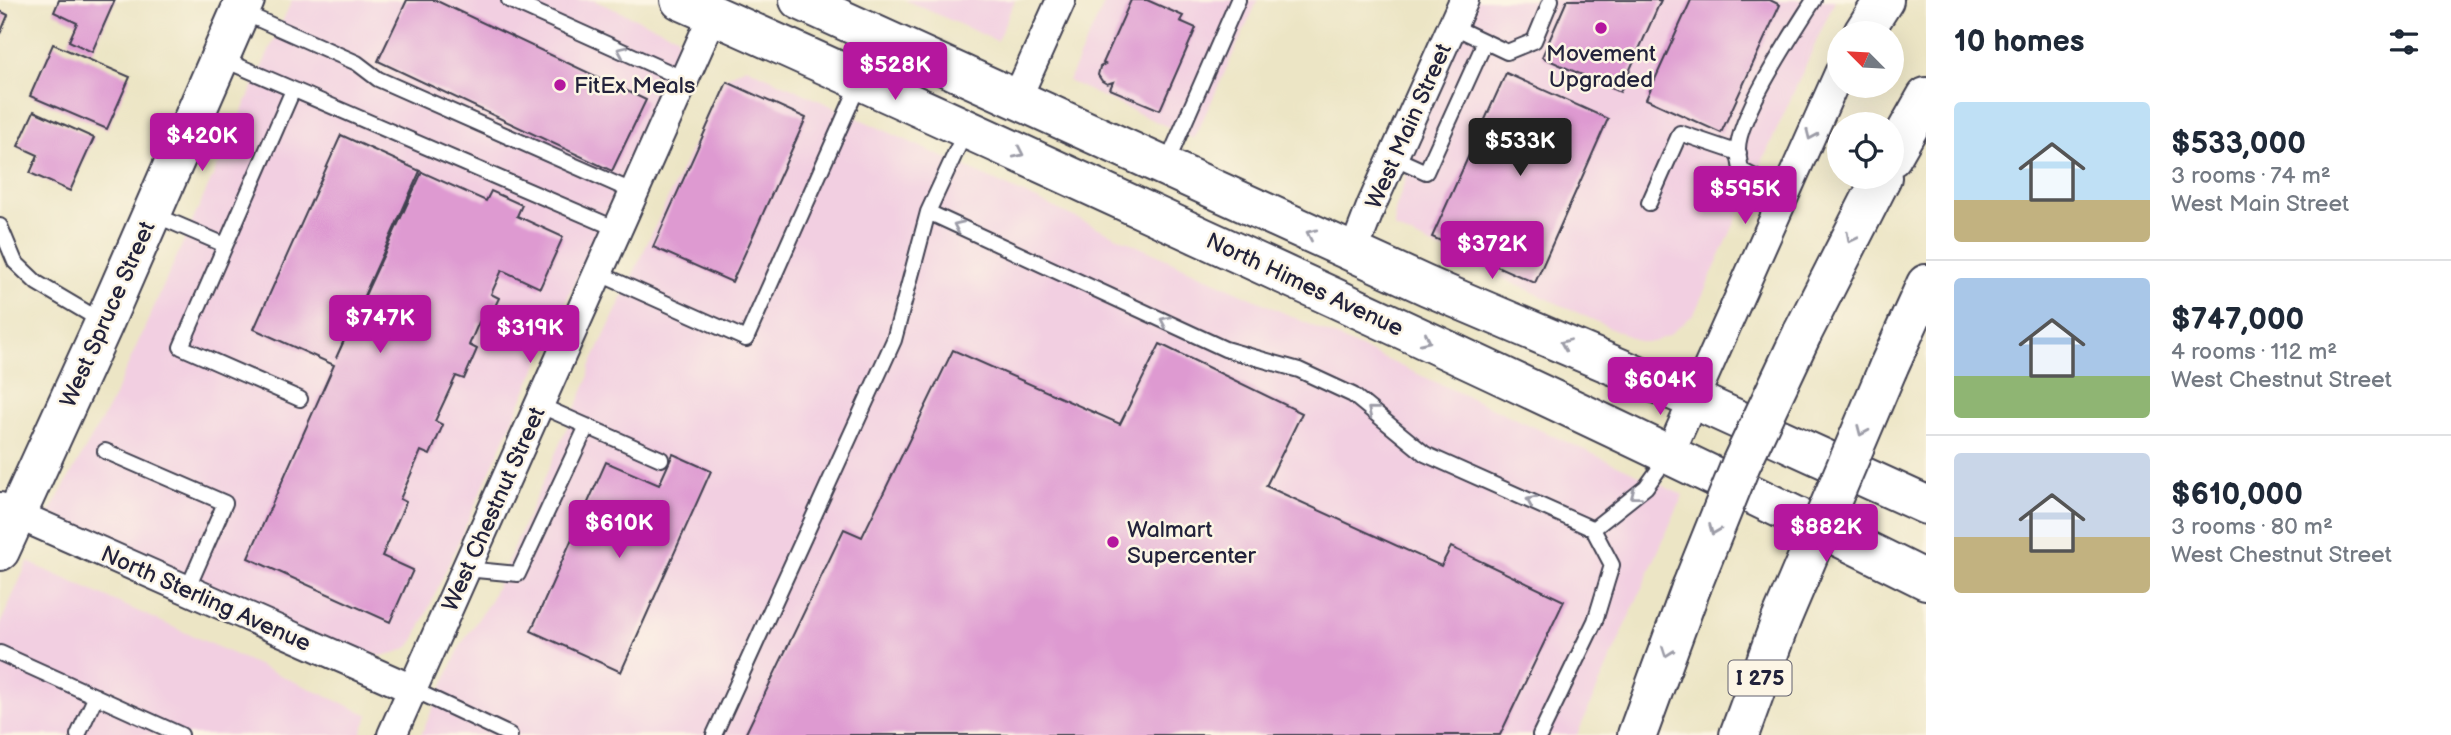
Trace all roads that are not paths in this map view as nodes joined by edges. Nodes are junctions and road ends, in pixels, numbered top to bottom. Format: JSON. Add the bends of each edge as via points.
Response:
{"nodes":[{"id":1,"x":509,"y":0,"type":"edge"},
{"id":2,"x":1061,"y":0,"type":"edge"},
{"id":3,"x":1238,"y":0,"type":"edge"},
{"id":4,"x":1464,"y":0,"type":"edge"},
{"id":5,"x":1551,"y":0,"type":"edge"},
{"id":6,"x":1814,"y":0,"type":"edge"},
{"id":7,"x":1868,"y":0,"type":"edge"},
{"id":8,"x":1884,"y":0,"type":"edge"},
{"id":9,"x":822,"y":5,"type":"edge"},
{"id":10,"x":243,"y":6,"type":"edge"},
{"id":11,"x":696,"y":7,"type":"edge"},
{"id":12,"x":1860,"y":21,"type":"edge"},
{"id":13,"x":1871,"y":21,"type":"edge"},
{"id":14,"x":1452,"y":26,"type":"junction"},
{"id":15,"x":756,"y":34,"type":"junction"},
{"id":16,"x":1485,"y":42,"type":"junction"},
{"id":17,"x":220,"y":58,"type":"junction"},
{"id":18,"x":684,"y":79,"type":"junction"},
{"id":19,"x":861,"y":80,"type":"junction"},
{"id":20,"x":293,"y":90,"type":"junction"},
{"id":21,"x":1926,"y":97,"type":"edge"},
{"id":22,"x":1017,"y":98,"type":"junction"},
{"id":23,"x":1828,"y":98,"type":"edge"},
{"id":24,"x":967,"y":129,"type":"junction"},
{"id":25,"x":1904,"y":136,"type":"edge"},
{"id":26,"x":1739,"y":153,"type":"junction"},
{"id":27,"x":1394,"y":157,"type":"junction"},
{"id":28,"x":1165,"y":167,"type":"junction"},
{"id":29,"x":1876,"y":189,"type":"edge"},
{"id":30,"x":634,"y":192,"type":"junction"},
{"id":31,"x":1786,"y":193,"type":"junction"},
{"id":32,"x":1649,"y":203,"type":"dead end"},
{"id":33,"x":928,"y":212,"type":"junction"},
{"id":34,"x":152,"y":213,"type":"junction"},
{"id":35,"x":1266,"y":213,"type":"junction"},
{"id":36,"x":0,"y":226,"type":"edge"},
{"id":37,"x":617,"y":229,"type":"junction"},
{"id":38,"x":225,"y":245,"type":"junction"},
{"id":39,"x":1353,"y":253,"type":"junction"},
{"id":40,"x":598,"y":273,"type":"junction"},
{"id":41,"x":1926,"y":284,"type":"edge"},
{"id":42,"x":104,"y":323,"type":"junction"},
{"id":43,"x":300,"y":399,"type":"dead end"},
{"id":44,"x":1695,"y":400,"type":"junction"},
{"id":45,"x":539,"y":405,"type":"junction"},
{"id":46,"x":587,"y":426,"type":"junction"},
{"id":47,"x":105,"y":451,"type":"dead end"},
{"id":48,"x":1669,"y":455,"type":"junction"},
{"id":49,"x":661,"y":459,"type":"dead end"},
{"id":50,"x":1926,"y":505,"type":"edge"},
{"id":51,"x":8,"y":511,"type":"edge"},
{"id":52,"x":1593,"y":529,"type":"junction"},
{"id":53,"x":0,"y":551,"type":"edge"},
{"id":54,"x":466,"y":569,"type":"junction"},
{"id":55,"x":1926,"y":580,"type":"edge"},
{"id":56,"x":187,"y":590,"type":"junction"},
{"id":57,"x":0,"y":653,"type":"edge"},
{"id":58,"x":412,"y":689,"type":"junction"},
{"id":59,"x":96,"y":696,"type":"junction"},
{"id":60,"x":78,"y":735,"type":"edge"},
{"id":61,"x":181,"y":735,"type":"edge"},
{"id":62,"x":392,"y":735,"type":"edge"},
{"id":63,"x":510,"y":735,"type":"edge"},
{"id":64,"x":715,"y":735,"type":"edge"},
{"id":65,"x":1540,"y":735,"type":"edge"},
{"id":66,"x":1637,"y":735,"type":"edge"},
{"id":67,"x":1739,"y":735,"type":"edge"}],
"edges":[{"from":18,"to":1,"type":"lane","one_way":true},
{"from":2,"to":22,"type":"street"},
{"from":3,"to":28,"type":"lane"},
{"from":4,"to":14,"type":"street","name":"West Main Street"},
{"from":5,"to":16,"type":"lane","via":[[1534,41],[1507,52]]},
{"from":6,"to":26,"type":"lane","via":[[1749,113]]},
{"from":7,"to":12,"type":"street"},
{"from":8,"to":13,"type":"main road"},
{"from":9,"to":22,"type":"main road","name":"North Himes Avenue"},
{"from":10,"to":17,"type":"main road","name":"West Spruce Street"},
{"from":10,"to":30,"type":"lane","via":[[357,63],[378,79]]},
{"from":11,"to":15,"type":"main road","name":"North Himes Avenue"},
{"from":11,"to":18,"type":"street","name":"West Chestnut Street"},
{"from":14,"to":16,"type":"lane"},
{"from":14,"to":27,"type":"street","name":"West Main Street"},
{"from":15,"to":19,"type":"main road","name":"North Himes Avenue"},
{"from":15,"to":22,"type":"main road","via":[[814,38],[848,48],[987,105],[1006,105]]},
{"from":16,"to":27,"type":"lane","via":[[1426,172]]},
{"from":17,"to":20,"type":"lane"},
{"from":17,"to":34,"type":"main road","name":"West Spruce Street"},
{"from":18,"to":30,"type":"street","name":"West Chestnut Street"},
{"from":19,"to":24,"type":"main road","name":"North Himes Avenue"},
{"from":19,"to":40,"type":"lane","via":[[746,339]]},
{"from":20,"to":37,"type":"lane"},
{"from":20,"to":38,"type":"lane"},
{"from":21,"to":25,"type":"main road"},
{"from":22,"to":28,"type":"main road","name":"North Himes Avenue"},
{"from":23,"to":31,"type":"street","one_way":true},
{"from":24,"to":33,"type":"lane"},
{"from":24,"to":35,"type":"main road","via":[[981,120],[1010,120],[1174,195]]},
{"from":24,"to":48,"type":"main road","name":"North Himes Avenue","one_way":true},
{"from":26,"to":31,"type":"lane","via":[[1741,170]]},
{"from":26,"to":32,"type":"lane","via":[[1680,133]]},
{"from":27,"to":39,"type":"street","name":"West Main Street"},
{"from":28,"to":35,"type":"main road","name":"North Himes Avenue"},
{"from":29,"to":66,"type":"main road","one_way":true,"bridge":true,"via":[[1741,464]]},
{"from":30,"to":37,"type":"street","name":"West Chestnut Street"},
{"from":31,"to":44,"type":"street"},
{"from":52,"to":33,"type":"lane","one_way":true,"via":[[1425,454],[1353,395],[1299,370],[1225,349]]},
{"from":33,"to":64,"type":"lane","via":[[894,340]]},
{"from":34,"to":38,"type":"lane"},
{"from":34,"to":42,"type":"main road","name":"West Spruce Street"},
{"from":39,"to":35,"type":"main road","name":"North Himes Avenue","one_way":true},
{"from":36,"to":42,"type":"lane","via":[[15,262],[37,283]]},
{"from":37,"to":40,"type":"street","name":"West Chestnut Street"},
{"from":38,"to":43,"type":"lane","via":[[181,347]]},
{"from":44,"to":39,"type":"main road","name":"North Himes Avenue","one_way":true},
{"from":40,"to":45,"type":"street","name":"West Chestnut Street"},
{"from":41,"to":67,"type":"main road","number":"I 275","one_way":true,"bridge":true,"via":[[1782,621]]},
{"from":42,"to":51,"type":"main road","name":"West Spruce Street"},
{"from":44,"to":48,"type":"street"},
{"from":44,"to":50,"type":"main road","name":"North Himes Avenue"},
{"from":45,"to":46,"type":"lane"},
{"from":45,"to":54,"type":"street","name":"West Chestnut Street"},
{"from":46,"to":49,"type":"lane"},
{"from":46,"to":54,"type":"lane","via":[[518,573]]},
{"from":47,"to":56,"type":"lane","via":[[225,503]]},
{"from":48,"to":52,"type":"lane","one_way":true,"via":[[1646,486]]},
{"from":48,"to":55,"type":"main road","name":"North Himes Avenue"},
{"from":51,"to":53,"type":"main road","name":"West Spruce Street"},
{"from":51,"to":56,"type":"street","name":"North Sterling Avenue"},
{"from":52,"to":65,"type":"lane","via":[[1612,565],[1595,621]]},
{"from":54,"to":58,"type":"street","name":"West Chestnut Street"},
{"from":56,"to":58,"type":"street","name":"North Sterling Avenue"},
{"from":57,"to":59,"type":"lane"},
{"from":58,"to":62,"type":"street","name":"West Chestnut Street"},
{"from":58,"to":63,"type":"lane"},
{"from":59,"to":60,"type":"lane"},
{"from":59,"to":61,"type":"lane"}]}
